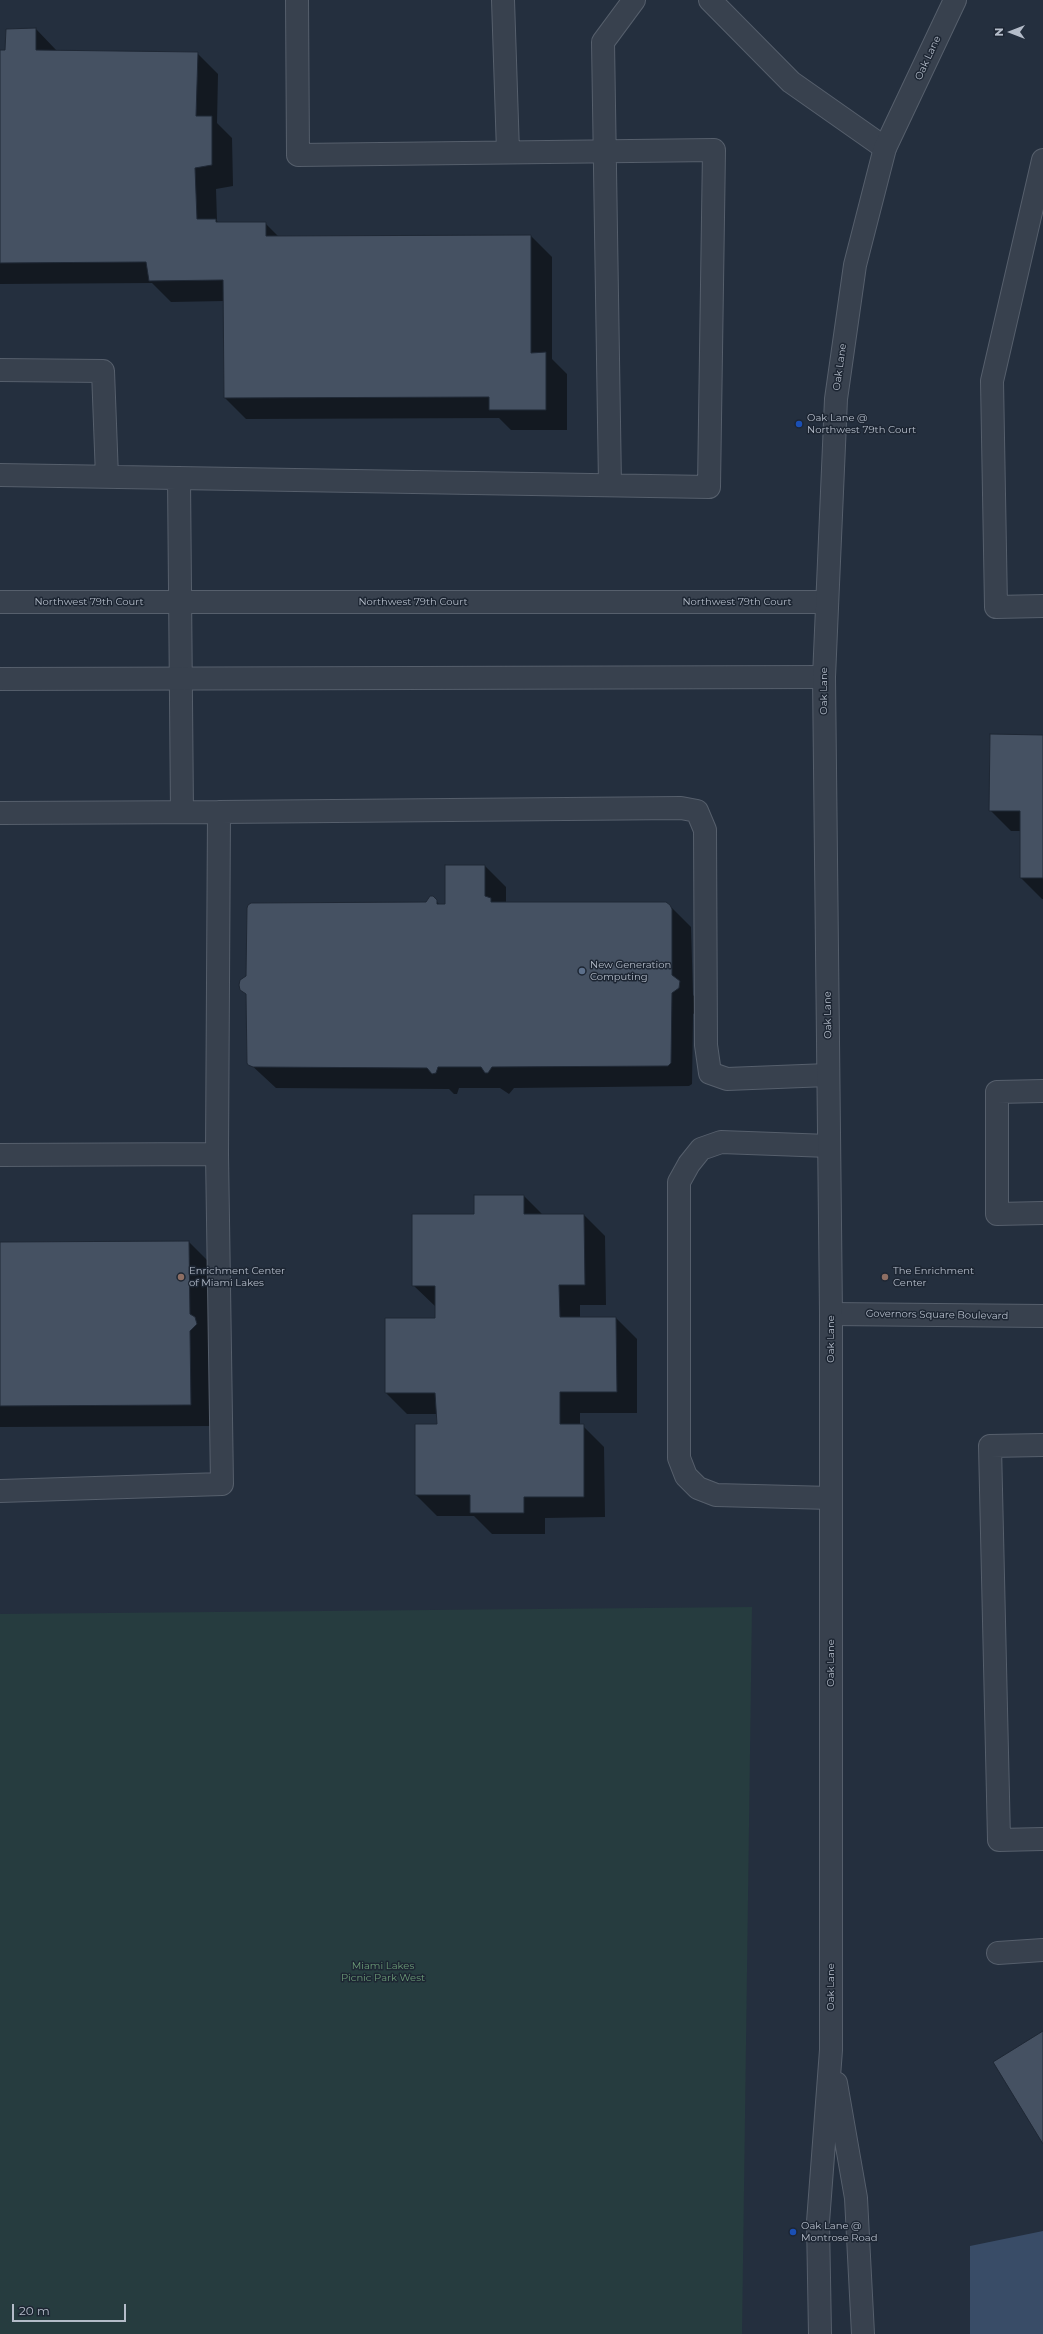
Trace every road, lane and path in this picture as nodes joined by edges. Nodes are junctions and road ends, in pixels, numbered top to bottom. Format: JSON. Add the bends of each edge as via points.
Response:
{"nodes":[{"id":1,"x":297,"y":0,"type":"edge"},
{"id":2,"x":503,"y":0,"type":"edge"},
{"id":3,"x":634,"y":0,"type":"edge"},
{"id":4,"x":710,"y":0,"type":"edge"},
{"id":5,"x":955,"y":0,"type":"edge"},
{"id":6,"x":885,"y":148,"type":"junction"},
{"id":7,"x":604,"y":151,"type":"junction"},
{"id":8,"x":508,"y":152,"type":"junction"},
{"id":9,"x":1043,"y":160,"type":"edge"},
{"id":10,"x":0,"y":370,"type":"edge"},
{"id":11,"x":0,"y":476,"type":"edge"},
{"id":12,"x":107,"y":477,"type":"junction"},
{"id":13,"x":179,"y":478,"type":"junction"},
{"id":14,"x":610,"y":485,"type":"junction"},
{"id":15,"x":0,"y":602,"type":"edge"},
{"id":16,"x":180,"y":602,"type":"junction"},
{"id":17,"x":827,"y":602,"type":"junction"},
{"id":18,"x":1043,"y":606,"type":"edge"},
{"id":19,"x":824,"y":677,"type":"junction"},
{"id":20,"x":0,"y":679,"type":"edge"},
{"id":21,"x":181,"y":679,"type":"junction"},
{"id":22,"x":182,"y":812,"type":"junction"},
{"id":23,"x":219,"y":812,"type":"junction"},
{"id":24,"x":0,"y":813,"type":"edge"},
{"id":25,"x":828,"y":1076,"type":"junction"},
{"id":26,"x":1043,"y":1091,"type":"edge"},
{"id":27,"x":829,"y":1146,"type":"junction"},
{"id":28,"x":217,"y":1154,"type":"junction"},
{"id":29,"x":0,"y":1155,"type":"edge"},
{"id":30,"x":1043,"y":1213,"type":"edge"},
{"id":31,"x":831,"y":1314,"type":"junction"},
{"id":32,"x":1043,"y":1316,"type":"edge"},
{"id":33,"x":1043,"y":1445,"type":"edge"},
{"id":34,"x":0,"y":1491,"type":"edge"},
{"id":35,"x":831,"y":1498,"type":"junction"},
{"id":36,"x":1043,"y":1839,"type":"edge"},
{"id":37,"x":1043,"y":1950,"type":"edge"},
{"id":38,"x":998,"y":1953,"type":"dead end"},
{"id":39,"x":831,"y":2050,"type":"junction"},
{"id":40,"x":820,"y":2334,"type":"edge"},
{"id":41,"x":863,"y":2334,"type":"edge"}],
"edges":[{"from":1,"to":8,"type":"street","via":[[298,154]]},
{"from":2,"to":8,"type":"street"},
{"from":3,"to":7,"type":"street","via":[[603,42]]},
{"from":4,"to":6,"type":"street","via":[[791,82]]},
{"from":5,"to":6,"type":"street","name":"Oak Lane"},
{"from":6,"to":17,"type":"street","name":"Oak Lane","via":[[855,265],[836,399]]},
{"from":7,"to":8,"type":"street"},
{"from":7,"to":14,"type":"street"},
{"from":7,"to":14,"type":"street","via":[[714,150],[709,487]]},
{"from":9,"to":18,"type":"street","via":[[992,381],[996,607]]},
{"from":10,"to":12,"type":"street","via":[[103,371]]},
{"from":11,"to":12,"type":"street"},
{"from":12,"to":13,"type":"street"},
{"from":13,"to":14,"type":"street"},
{"from":13,"to":16,"type":"street"},
{"from":15,"to":16,"type":"street","name":"Northwest 79th Court"},
{"from":16,"to":17,"type":"street","name":"Northwest 79th Court"},
{"from":16,"to":21,"type":"street"},
{"from":17,"to":19,"type":"street","name":"Oak Lane"},
{"from":19,"to":21,"type":"street"},
{"from":19,"to":25,"type":"street","name":"Oak Lane"},
{"from":20,"to":21,"type":"street"},
{"from":21,"to":22,"type":"street"},
{"from":22,"to":23,"type":"street"},
{"from":22,"to":24,"type":"street"},
{"from":23,"to":25,"type":"street","via":[[681,808],[697,811],[705,830],[706,1044],[710,1073],[727,1080]]},
{"from":23,"to":28,"type":"street"},
{"from":25,"to":27,"type":"street","name":"Oak Lane"},
{"from":26,"to":30,"type":"street","via":[[997,1092],[997,1214]]},
{"from":27,"to":31,"type":"street","name":"Oak Lane"},
{"from":27,"to":35,"type":"street","via":[[721,1142],[701,1149],[679,1182],[679,1458],[686,1476],[698,1488],[716,1495]]},
{"from":28,"to":29,"type":"street"},
{"from":28,"to":34,"type":"street","via":[[222,1484]]},
{"from":31,"to":32,"type":"street","name":"Governors Square Boulevard"},
{"from":31,"to":35,"type":"street","name":"Oak Lane"},
{"from":33,"to":36,"type":"street","via":[[990,1446],[999,1840]]},
{"from":35,"to":39,"type":"street","name":"Oak Lane"},
{"from":37,"to":38,"type":"street"},
{"from":39,"to":40,"type":"street","name":"Oak Lane","via":[[818,2222]]},
{"from":39,"to":41,"type":"street","name":"Oak Lane","via":[[856,2198]]}]}
